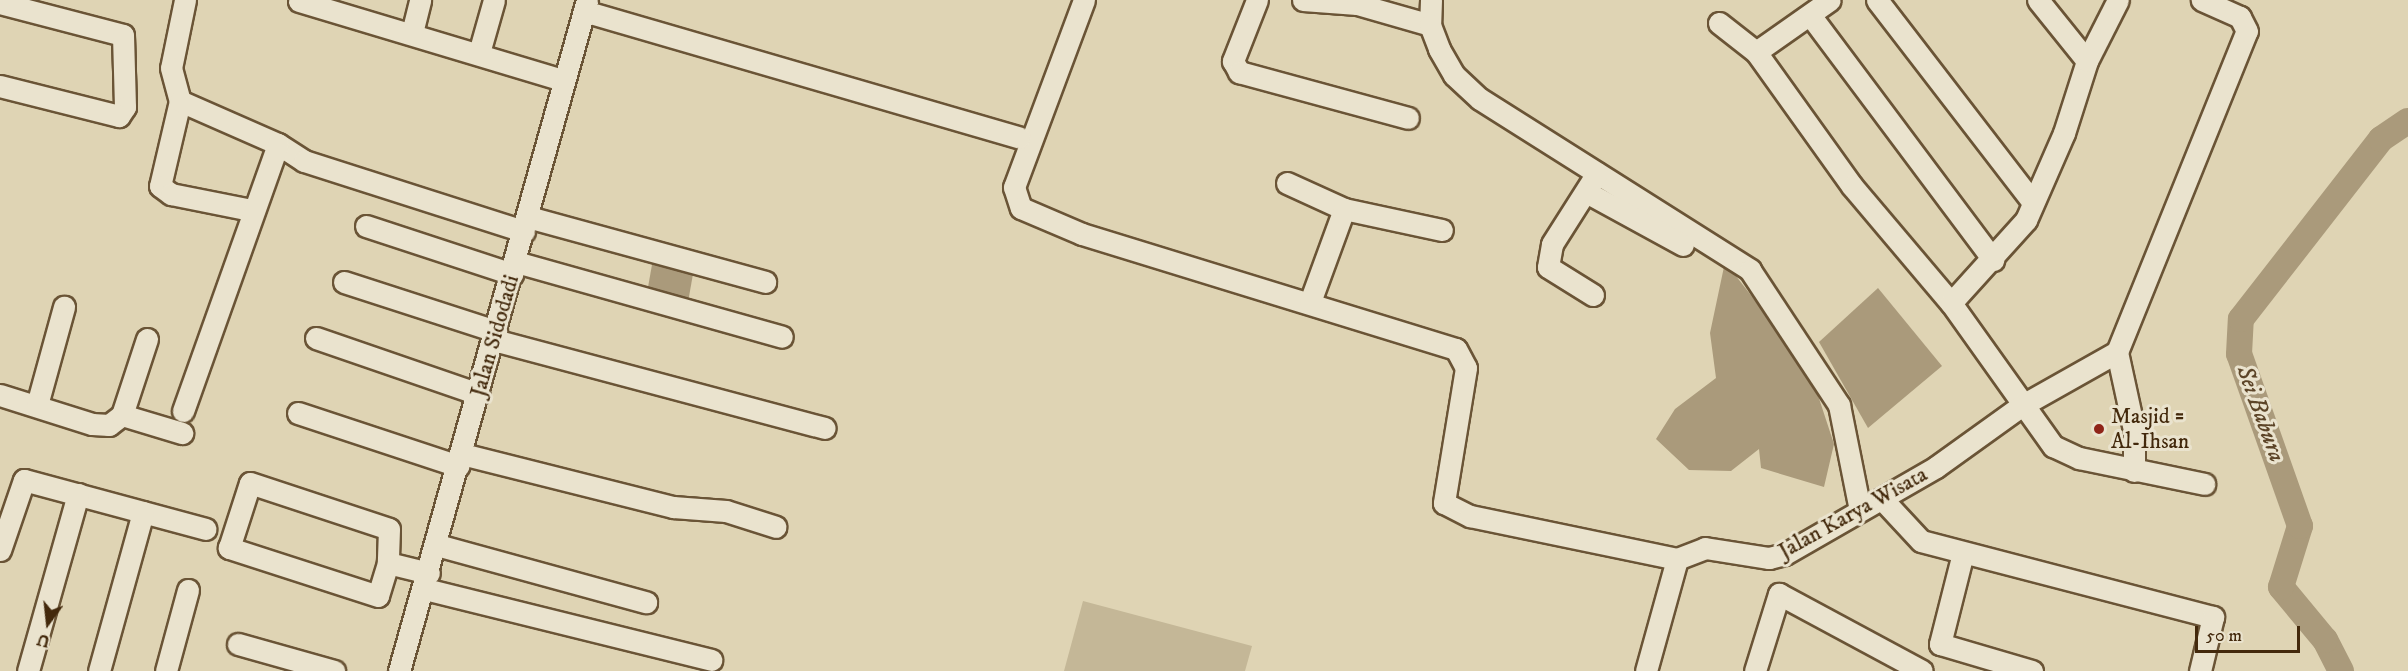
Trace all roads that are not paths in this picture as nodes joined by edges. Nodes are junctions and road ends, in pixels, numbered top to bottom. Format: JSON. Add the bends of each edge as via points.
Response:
{"nodes":[{"id":1,"x":185,"y":0,"type":"edge"},
{"id":2,"x":420,"y":0,"type":"edge"},
{"id":3,"x":494,"y":0,"type":"edge"},
{"id":4,"x":1084,"y":0,"type":"edge"},
{"id":5,"x":1257,"y":0,"type":"edge"},
{"id":6,"x":1303,"y":0,"type":"edge"},
{"id":7,"x":1431,"y":0,"type":"edge"},
{"id":8,"x":1830,"y":0,"type":"edge"},
{"id":9,"x":1876,"y":0,"type":"edge"},
{"id":10,"x":2038,"y":0,"type":"edge"},
{"id":11,"x":2118,"y":0,"type":"edge"},
{"id":12,"x":299,"y":1,"type":"edge"},
{"id":13,"x":2208,"y":1,"type":"edge"},
{"id":14,"x":0,"y":3,"type":"edge"},
{"id":15,"x":585,"y":5,"type":"edge"},
{"id":16,"x":342,"y":6,"type":"edge"},
{"id":17,"x":1810,"y":15,"type":"junction"},
{"id":18,"x":1719,"y":23,"type":"dead end"},
{"id":19,"x":1430,"y":25,"type":"junction"},
{"id":20,"x":412,"y":33,"type":"junction"},
{"id":21,"x":1756,"y":52,"type":"junction"},
{"id":22,"x":479,"y":53,"type":"junction"},
{"id":23,"x":2087,"y":61,"type":"junction"},
{"id":24,"x":562,"y":80,"type":"junction"},
{"id":25,"x":0,"y":86,"type":"edge"},
{"id":26,"x":180,"y":101,"type":"junction"},
{"id":27,"x":1408,"y":118,"type":"dead end"},
{"id":28,"x":1019,"y":137,"type":"dead end"},
{"id":29,"x":278,"y":144,"type":"junction"},
{"id":30,"x":1597,"y":173,"type":"junction"},
{"id":31,"x":1287,"y":183,"type":"dead end"},
{"id":32,"x":1588,"y":193,"type":"junction"},
{"id":33,"x":2031,"y":200,"type":"junction"},
{"id":34,"x":1344,"y":208,"type":"junction"},
{"id":35,"x":251,"y":210,"type":"junction"},
{"id":36,"x":526,"y":224,"type":"junction"},
{"id":37,"x":366,"y":226,"type":"dead end"},
{"id":38,"x":1442,"y":230,"type":"dead end"},
{"id":39,"x":1683,"y":245,"type":"dead end"},
{"id":40,"x":1993,"y":260,"type":"junction"},
{"id":41,"x":514,"y":268,"type":"junction"},
{"id":42,"x":344,"y":282,"type":"dead end"},
{"id":43,"x":765,"y":282,"type":"dead end"},
{"id":44,"x":1593,"y":295,"type":"dead end"},
{"id":45,"x":1310,"y":302,"type":"junction"},
{"id":46,"x":1952,"y":303,"type":"junction"},
{"id":47,"x":64,"y":307,"type":"dead end"},
{"id":48,"x":495,"y":335,"type":"junction"},
{"id":49,"x":782,"y":337,"type":"dead end"},
{"id":50,"x":316,"y":338,"type":"dead end"},
{"id":51,"x":147,"y":339,"type":"dead end"},
{"id":52,"x":2117,"y":352,"type":"junction"},
{"id":53,"x":0,"y":394,"type":"edge"},
{"id":54,"x":479,"y":394,"type":"junction"},
{"id":55,"x":37,"y":405,"type":"junction"},
{"id":56,"x":2021,"y":406,"type":"junction"},
{"id":57,"x":183,"y":411,"type":"dead end"},
{"id":58,"x":298,"y":413,"type":"dead end"},
{"id":59,"x":122,"y":415,"type":"junction"},
{"id":60,"x":824,"y":428,"type":"dead end"},
{"id":61,"x":182,"y":433,"type":"dead end"},
{"id":62,"x":460,"y":460,"type":"junction"},
{"id":63,"x":2134,"y":471,"type":"junction"},
{"id":64,"x":2204,"y":484,"type":"dead end"},
{"id":65,"x":78,"y":494,"type":"junction"},
{"id":66,"x":1882,"y":499,"type":"junction"},
{"id":67,"x":1860,"y":510,"type":"junction"},
{"id":68,"x":142,"y":512,"type":"junction"},
{"id":69,"x":776,"y":527,"type":"dead end"},
{"id":70,"x":205,"y":528,"type":"dead end"},
{"id":71,"x":437,"y":545,"type":"junction"},
{"id":72,"x":0,"y":550,"type":"edge"},
{"id":73,"x":1963,"y":553,"type":"junction"},
{"id":74,"x":1677,"y":559,"type":"junction"},
{"id":75,"x":388,"y":563,"type":"junction"},
{"id":76,"x":427,"y":581,"type":"junction"},
{"id":77,"x":188,"y":590,"type":"dead end"},
{"id":78,"x":646,"y":602,"type":"dead end"},
{"id":79,"x":238,"y":644,"type":"dead end"},
{"id":80,"x":711,"y":660,"type":"dead end"},
{"id":81,"x":28,"y":671,"type":"edge"},
{"id":82,"x":99,"y":671,"type":"edge"},
{"id":83,"x":166,"y":671,"type":"edge"},
{"id":84,"x":334,"y":671,"type":"edge"},
{"id":85,"x":399,"y":671,"type":"edge"},
{"id":86,"x":1646,"y":671,"type":"edge"},
{"id":87,"x":1755,"y":671,"type":"edge"},
{"id":88,"x":1922,"y":671,"type":"edge"},
{"id":89,"x":2032,"y":671,"type":"edge"},
{"id":90,"x":2200,"y":671,"type":"edge"}],
"edges":[{"from":1,"to":26,"type":"street","via":[[171,68]]},
{"from":2,"to":20,"type":"street"},
{"from":3,"to":22,"type":"street"},
{"from":4,"to":45,"type":"street","via":[[1014,187],[1021,208],[1082,234]]},
{"from":5,"to":27,"type":"street","via":[[1233,61],[1239,72]]},
{"from":6,"to":19,"type":"street","via":[[1357,4]]},
{"from":7,"to":19,"type":"street"},
{"from":8,"to":17,"type":"street"},
{"from":9,"to":33,"type":"street"},
{"from":10,"to":23,"type":"street"},
{"from":11,"to":23,"type":"street"},
{"from":12,"to":16,"type":"street"},
{"from":13,"to":52,"type":"street","via":[[2240,17],[2247,31]]},
{"from":14,"to":25,"type":"street","via":[[123,35],[125,107],[118,116]]},
{"from":15,"to":24,"type":"street","name":"Jalan Sidodadi"},
{"from":15,"to":28,"type":"street"},
{"from":16,"to":20,"type":"street"},
{"from":17,"to":21,"type":"street"},
{"from":17,"to":40,"type":"street"},
{"from":18,"to":21,"type":"street"},
{"from":19,"to":30,"type":"street","via":[[1454,75],[1480,99]]},
{"from":20,"to":22,"type":"street"},
{"from":21,"to":46,"type":"street","via":[[1852,186]]},
{"from":22,"to":24,"type":"street"},
{"from":23,"to":33,"type":"street","via":[[2064,133]]},
{"from":24,"to":36,"type":"street","name":"Jalan Sidodadi"},
{"from":26,"to":29,"type":"street"},
{"from":26,"to":35,"type":"street","via":[[159,182],[163,191]]},
{"from":29,"to":35,"type":"street"},
{"from":29,"to":36,"type":"street","via":[[304,161]]},
{"from":30,"to":32,"type":"street"},
{"from":30,"to":67,"type":"street","via":[[1750,270],[1839,405]]},
{"from":31,"to":34,"type":"street"},
{"from":32,"to":39,"type":"street"},
{"from":32,"to":44,"type":"street","via":[[1552,244],[1548,267]]},
{"from":33,"to":40,"type":"street","via":[[2026,220]]},
{"from":34,"to":38,"type":"street"},
{"from":34,"to":45,"type":"street"},
{"from":35,"to":57,"type":"street"},
{"from":36,"to":41,"type":"street","name":"Jalan Sidodadi"},
{"from":36,"to":43,"type":"street"},
{"from":37,"to":41,"type":"street"},
{"from":40,"to":46,"type":"street"},
{"from":41,"to":48,"type":"street","name":"Jalan Sidodadi"},
{"from":41,"to":49,"type":"street"},
{"from":42,"to":48,"type":"street"},
{"from":45,"to":74,"type":"street","via":[[1463,355],[1466,368],[1443,496],[1451,509]]},
{"from":46,"to":56,"type":"street"},
{"from":47,"to":55,"type":"street"},
{"from":48,"to":54,"type":"street","name":"Jalan Sidodadi"},
{"from":48,"to":60,"type":"street"},
{"from":50,"to":54,"type":"street"},
{"from":51,"to":59,"type":"street"},
{"from":52,"to":56,"type":"street","name":"Jalan Karya Wisata"},
{"from":52,"to":63,"type":"street","via":[[2134,430]]},
{"from":53,"to":55,"type":"street"},
{"from":54,"to":62,"type":"street","name":"Jalan Sidodadi"},
{"from":55,"to":59,"type":"street","via":[[102,425]]},
{"from":56,"to":63,"type":"street","via":[[2064,454]]},
{"from":56,"to":66,"type":"street","name":"Jalan Karya Wisata"},
{"from":58,"to":62,"type":"street"},
{"from":59,"to":61,"type":"street"},
{"from":62,"to":69,"type":"street","via":[[673,507],[726,511]]},
{"from":62,"to":71,"type":"street","name":"Jalan Sidodadi"},
{"from":63,"to":64,"type":"street"},
{"from":65,"to":68,"type":"street"},
{"from":65,"to":72,"type":"street","via":[[21,482]]},
{"from":65,"to":81,"type":"street"},
{"from":66,"to":67,"type":"street","name":"Jalan Karya Wisata"},
{"from":66,"to":73,"type":"street","via":[[1921,541]]},
{"from":67,"to":74,"type":"street","name":"Jalan Karya Wisata","via":[[1769,558],[1705,548]]},
{"from":68,"to":70,"type":"street"},
{"from":68,"to":82,"type":"street"},
{"from":71,"to":76,"type":"street","name":"Jalan Sidodadi"},
{"from":71,"to":78,"type":"street"},
{"from":73,"to":89,"type":"street","via":[[1940,644]]},
{"from":73,"to":90,"type":"street","via":[[2213,616]]},
{"from":74,"to":86,"type":"street"},
{"from":75,"to":75,"type":"street","via":[[389,529],[250,483],[229,548],[373,597]]},
{"from":75,"to":76,"type":"street"},
{"from":76,"to":80,"type":"street"},
{"from":76,"to":85,"type":"street","name":"Jalan Sidodadi"},
{"from":77,"to":83,"type":"street"},
{"from":79,"to":84,"type":"street"},
{"from":87,"to":88,"type":"street","via":[[1779,594]]}]}
